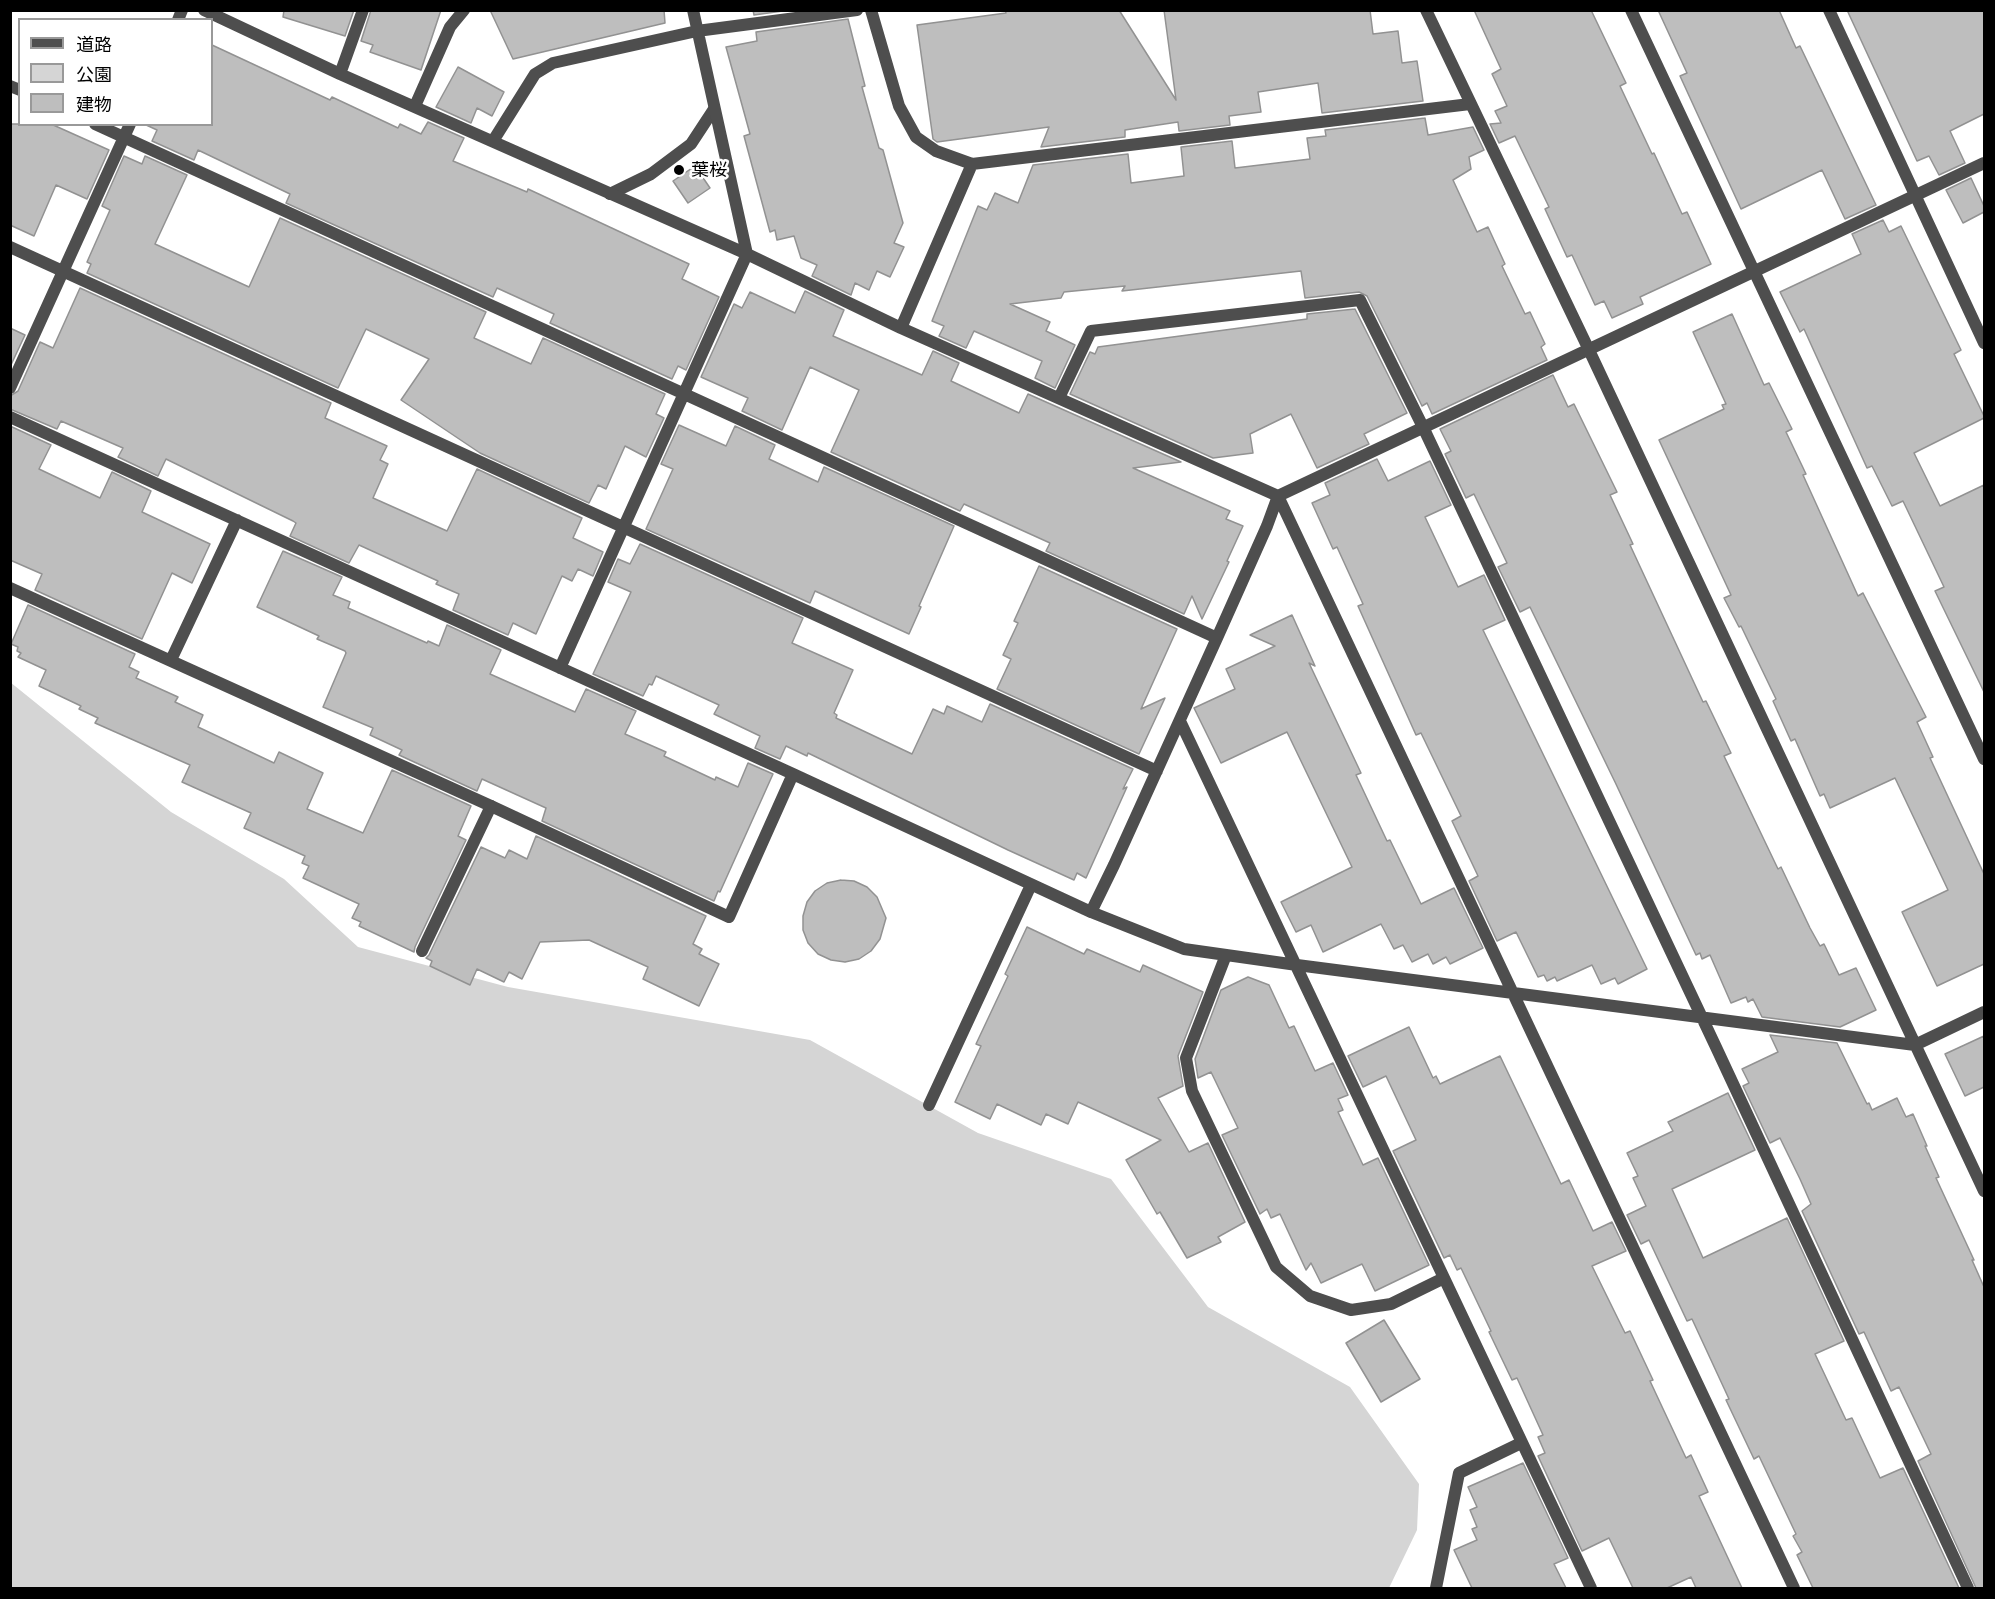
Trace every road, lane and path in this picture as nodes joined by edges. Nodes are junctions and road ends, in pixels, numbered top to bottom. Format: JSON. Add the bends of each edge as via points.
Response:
{"nodes":[{"id":1,"x":204,"y":10,"type":"edge"},
{"id":2,"x":363,"y":10,"type":"edge"},
{"id":3,"x":464,"y":10,"type":"edge"},
{"id":4,"x":693,"y":10,"type":"edge"},
{"id":5,"x":857,"y":10,"type":"edge"},
{"id":6,"x":871,"y":10,"type":"edge"},
{"id":7,"x":1426,"y":10,"type":"edge"},
{"id":8,"x":1631,"y":10,"type":"edge"},
{"id":9,"x":1829,"y":10,"type":"edge"},
{"id":10,"x":697,"y":31,"type":"junction"},
{"id":11,"x":340,"y":74,"type":"junction"},
{"id":12,"x":1470,"y":104,"type":"junction"},
{"id":13,"x":415,"y":106,"type":"junction"},
{"id":14,"x":714,"y":110,"type":"junction"},
{"id":15,"x":99,"y":126,"type":"edge"},
{"id":16,"x":129,"y":126,"type":"edge"},
{"id":17,"x":124,"y":138,"type":"junction"},
{"id":18,"x":493,"y":141,"type":"junction"},
{"id":19,"x":1984,"y":163,"type":"edge"},
{"id":20,"x":972,"y":165,"type":"junction"},
{"id":21,"x":610,"y":194,"type":"junction"},
{"id":22,"x":1916,"y":196,"type":"junction"},
{"id":23,"x":10,"y":247,"type":"edge"},
{"id":24,"x":747,"y":254,"type":"junction"},
{"id":25,"x":63,"y":271,"type":"junction"},
{"id":26,"x":1755,"y":272,"type":"junction"},
{"id":27,"x":900,"y":328,"type":"junction"},
{"id":28,"x":1984,"y":343,"type":"edge"},
{"id":29,"x":1589,"y":350,"type":"junction"},
{"id":30,"x":10,"y":388,"type":"edge"},
{"id":31,"x":684,"y":394,"type":"junction"},
{"id":32,"x":1059,"y":398,"type":"junction"},
{"id":33,"x":10,"y":417,"type":"edge"},
{"id":34,"x":1423,"y":428,"type":"junction"},
{"id":35,"x":1278,"y":496,"type":"junction"},
{"id":36,"x":237,"y":520,"type":"junction"},
{"id":37,"x":624,"y":527,"type":"junction"},
{"id":38,"x":10,"y":588,"type":"edge"},
{"id":39,"x":1217,"y":638,"type":"junction"},
{"id":40,"x":171,"y":660,"type":"junction"},
{"id":41,"x":560,"y":668,"type":"junction"},
{"id":42,"x":1180,"y":721,"type":"junction"},
{"id":43,"x":1984,"y":759,"type":"edge"},
{"id":44,"x":1157,"y":771,"type":"junction"},
{"id":45,"x":793,"y":774,"type":"junction"},
{"id":46,"x":491,"y":806,"type":"junction"},
{"id":47,"x":1031,"y":885,"type":"junction"},
{"id":48,"x":1091,"y":912,"type":"junction"},
{"id":49,"x":422,"y":951,"type":"dead end"},
{"id":50,"x":1226,"y":955,"type":"junction"},
{"id":51,"x":1297,"y":966,"type":"junction"},
{"id":52,"x":1512,"y":993,"type":"junction"},
{"id":53,"x":1984,"y":1012,"type":"edge"},
{"id":54,"x":1702,"y":1018,"type":"junction"},
{"id":55,"x":1915,"y":1045,"type":"junction"},
{"id":56,"x":929,"y":1105,"type":"dead end"},
{"id":57,"x":1984,"y":1191,"type":"edge"},
{"id":58,"x":1444,"y":1278,"type":"junction"},
{"id":59,"x":1521,"y":1443,"type":"junction"},
{"id":60,"x":1436,"y":1588,"type":"edge"},
{"id":61,"x":1591,"y":1588,"type":"edge"},
{"id":62,"x":1794,"y":1588,"type":"edge"},
{"id":63,"x":1968,"y":1588,"type":"edge"}],
"edges":[{"from":1,"to":11,"type":"street"},
{"from":2,"to":11,"type":"street"},
{"from":3,"to":13,"type":"street","via":[[450,27]]},
{"from":4,"to":10,"type":"street"},
{"from":5,"to":10,"type":"street"},
{"from":6,"to":20,"type":"street","via":[[899,106],[916,137],[936,151]]},
{"from":7,"to":12,"type":"street"},
{"from":8,"to":26,"type":"street"},
{"from":9,"to":22,"type":"street"},
{"from":10,"to":14,"type":"street"},
{"from":10,"to":18,"type":"street","via":[[553,63],[535,74]]},
{"from":11,"to":13,"type":"street"},
{"from":12,"to":20,"type":"street"},
{"from":12,"to":29,"type":"street"},
{"from":13,"to":18,"type":"street"},
{"from":14,"to":21,"type":"street","via":[[691,144],[651,174]]},
{"from":14,"to":24,"type":"street"},
{"from":15,"to":17,"type":"street"},
{"from":16,"to":17,"type":"street"},
{"from":17,"to":25,"type":"street"},
{"from":17,"to":31,"type":"street"},
{"from":18,"to":21,"type":"street"},
{"from":19,"to":22,"type":"street"},
{"from":20,"to":27,"type":"street"},
{"from":21,"to":24,"type":"street"},
{"from":22,"to":26,"type":"street"},
{"from":22,"to":28,"type":"street"},
{"from":23,"to":25,"type":"street"},
{"from":24,"to":27,"type":"street"},
{"from":24,"to":31,"type":"street"},
{"from":25,"to":30,"type":"street"},
{"from":25,"to":37,"type":"street"},
{"from":26,"to":29,"type":"street"},
{"from":26,"to":43,"type":"street"},
{"from":27,"to":32,"type":"street"},
{"from":29,"to":34,"type":"street"},
{"from":29,"to":55,"type":"street"},
{"from":31,"to":37,"type":"street"},
{"from":31,"to":39,"type":"street"},
{"from":32,"to":34,"type":"street","via":[[1091,331],[1360,300]]},
{"from":32,"to":35,"type":"street"},
{"from":33,"to":36,"type":"street"},
{"from":34,"to":35,"type":"street"},
{"from":34,"to":54,"type":"street"},
{"from":35,"to":39,"type":"street"},
{"from":35,"to":52,"type":"street"},
{"from":36,"to":40,"type":"street"},
{"from":36,"to":41,"type":"street"},
{"from":37,"to":41,"type":"street"},
{"from":37,"to":44,"type":"street"},
{"from":38,"to":40,"type":"street"},
{"from":39,"to":42,"type":"street"},
{"from":40,"to":46,"type":"street"},
{"from":41,"to":45,"type":"street"},
{"from":42,"to":44,"type":"street"},
{"from":42,"to":51,"type":"street"},
{"from":44,"to":48,"type":"street"},
{"from":45,"to":46,"type":"street","via":[[729,916]]},
{"from":45,"to":47,"type":"street"},
{"from":46,"to":49,"type":"street"},
{"from":47,"to":48,"type":"street"},
{"from":47,"to":56,"type":"street"},
{"from":48,"to":50,"type":"street","via":[[1184,949]]},
{"from":50,"to":51,"type":"street"},
{"from":50,"to":58,"type":"street","via":[[1186,1058],[1192,1091],[1276,1267],[1310,1296],[1351,1310],[1391,1304]]},
{"from":51,"to":52,"type":"street"},
{"from":51,"to":58,"type":"street"},
{"from":52,"to":54,"type":"street"},
{"from":52,"to":62,"type":"street"},
{"from":53,"to":55,"type":"street"},
{"from":54,"to":55,"type":"street"},
{"from":54,"to":63,"type":"street"},
{"from":55,"to":57,"type":"street"},
{"from":58,"to":59,"type":"street"},
{"from":59,"to":60,"type":"street","via":[[1459,1473]]},
{"from":59,"to":61,"type":"street"}]}
